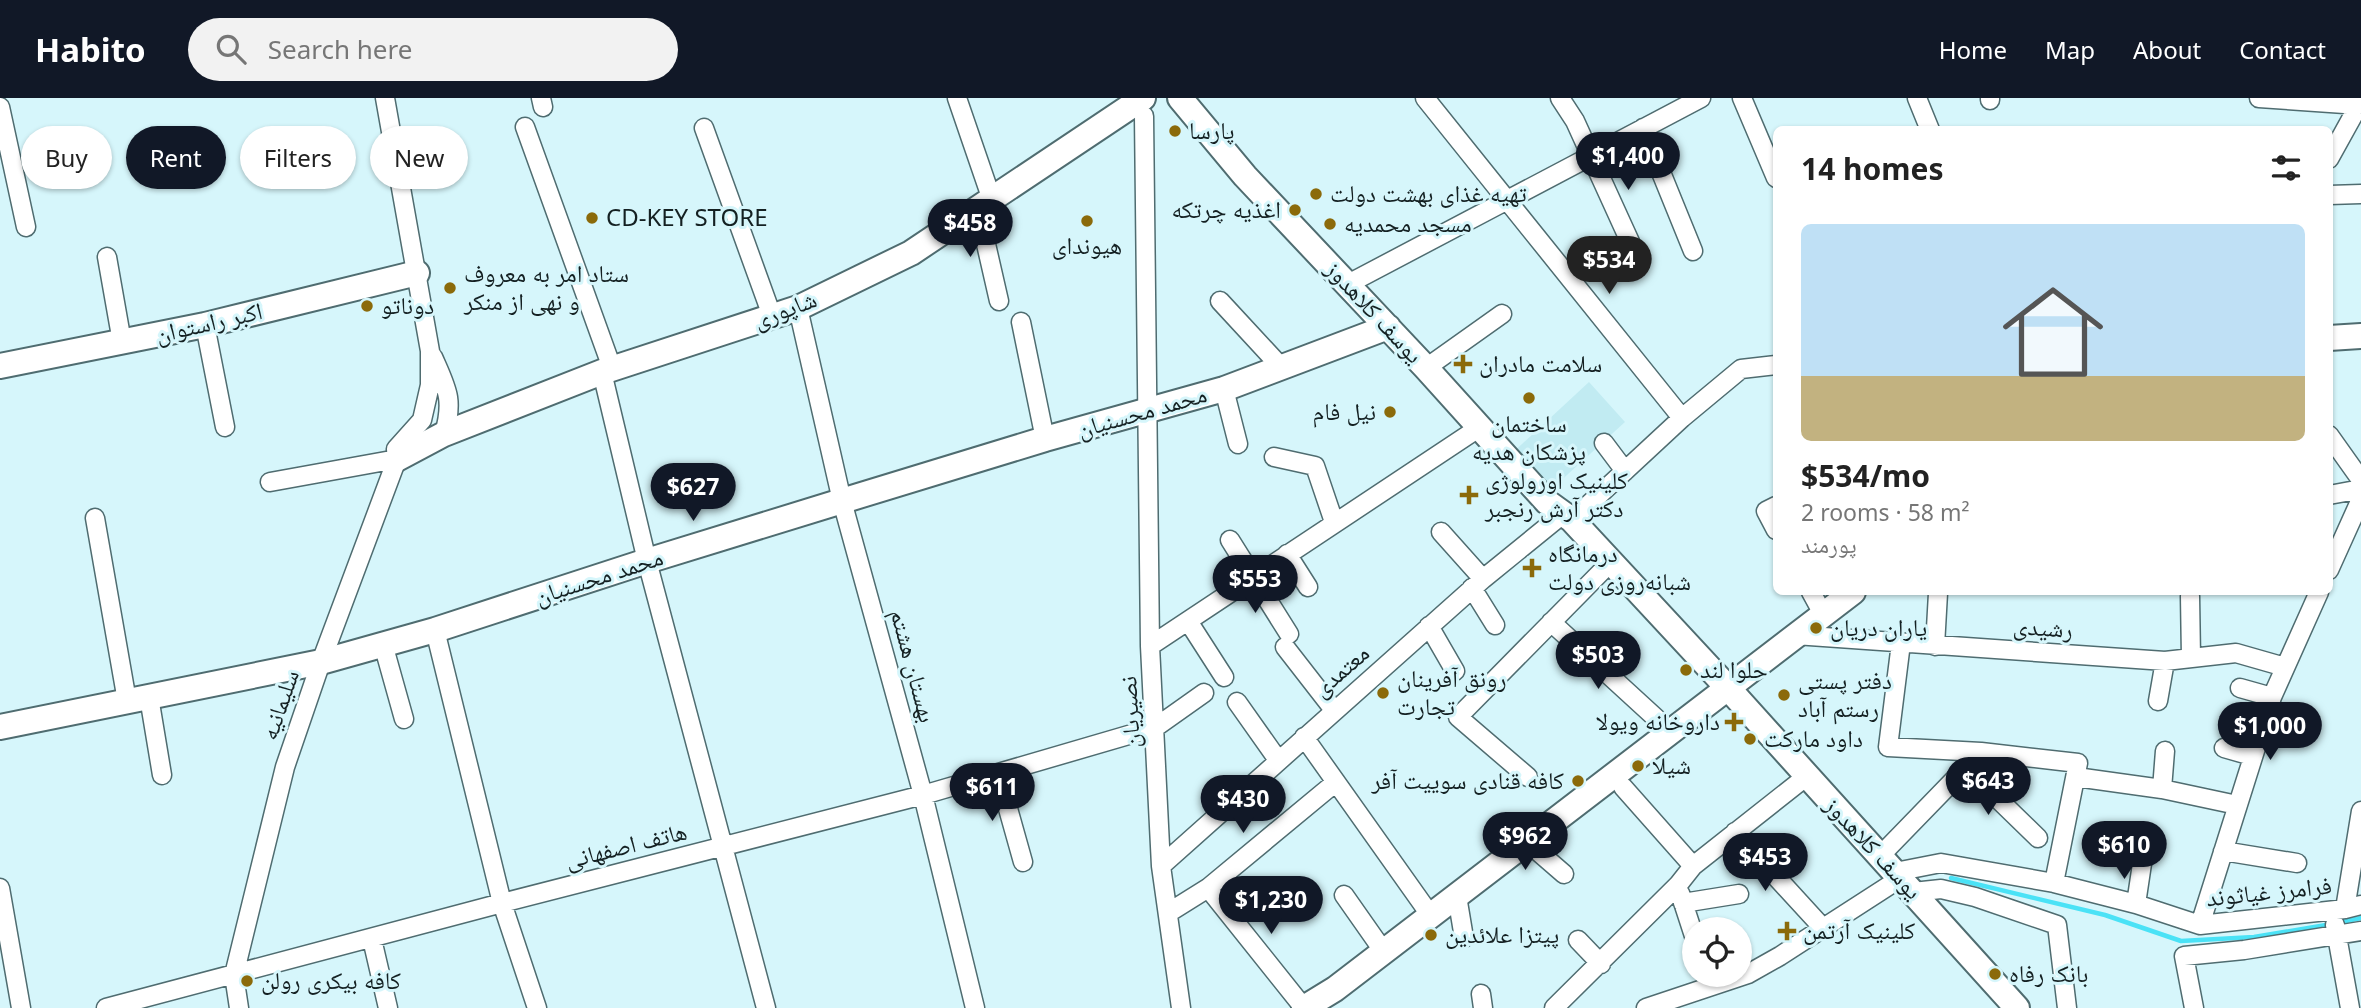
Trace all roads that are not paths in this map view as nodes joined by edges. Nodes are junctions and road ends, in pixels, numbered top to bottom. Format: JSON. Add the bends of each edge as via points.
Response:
{"nodes":[{"id":1,"x":385,"y":98,"type":"edge"},
{"id":2,"x":957,"y":98,"type":"edge"},
{"id":3,"x":1180,"y":98,"type":"edge"},
{"id":4,"x":1425,"y":98,"type":"edge"},
{"id":5,"x":1560,"y":98,"type":"edge"},
{"id":6,"x":1700,"y":98,"type":"edge"},
{"id":7,"x":1742,"y":98,"type":"edge"},
{"id":8,"x":1917,"y":98,"type":"edge"},
{"id":9,"x":2259,"y":98,"type":"edge"},
{"id":10,"x":2360,"y":103,"type":"edge"},
{"id":11,"x":0,"y":107,"type":"edge"},
{"id":12,"x":1143,"y":107,"type":"edge"},
{"id":13,"x":1928,"y":126,"type":"edge"},
{"id":14,"x":525,"y":127,"type":"dead end"},
{"id":15,"x":704,"y":128,"type":"dead end"},
{"id":16,"x":1643,"y":128,"type":"junction"},
{"id":17,"x":2333,"y":152,"type":"edge"},
{"id":18,"x":1590,"y":157,"type":"junction"},
{"id":19,"x":1773,"y":171,"type":"edge"},
{"id":20,"x":2361,"y":194,"type":"edge"},
{"id":21,"x":2333,"y":195,"type":"edge"},
{"id":22,"x":1506,"y":198,"type":"junction"},
{"id":23,"x":985,"y":204,"type":"junction"},
{"id":24,"x":26,"y":227,"type":"dead end"},
{"id":25,"x":1631,"y":244,"type":"dead end"},
{"id":26,"x":1693,"y":251,"type":"dead end"},
{"id":27,"x":107,"y":257,"type":"dead end"},
{"id":28,"x":417,"y":273,"type":"junction"},
{"id":29,"x":1348,"y":284,"type":"junction"},
{"id":30,"x":999,"y":301,"type":"dead end"},
{"id":31,"x":1220,"y":301,"type":"dead end"},
{"id":32,"x":798,"y":308,"type":"junction"},
{"id":33,"x":1502,"y":314,"type":"dead end"},
{"id":34,"x":772,"y":316,"type":"junction"},
{"id":35,"x":1021,"y":322,"type":"dead end"},
{"id":36,"x":205,"y":325,"type":"junction"},
{"id":37,"x":1388,"y":327,"type":"junction"},
{"id":38,"x":2361,"y":336,"type":"edge"},
{"id":39,"x":2333,"y":338,"type":"edge"},
{"id":40,"x":121,"y":342,"type":"junction"},
{"id":41,"x":430,"y":351,"type":"junction"},
{"id":42,"x":0,"y":366,"type":"edge"},
{"id":43,"x":1773,"y":366,"type":"edge"},
{"id":44,"x":1282,"y":368,"type":"junction"},
{"id":45,"x":1426,"y":368,"type":"junction"},
{"id":46,"x":607,"y":370,"type":"junction"},
{"id":47,"x":1224,"y":389,"type":"junction"},
{"id":48,"x":1148,"y":412,"type":"junction"},
{"id":49,"x":1682,"y":418,"type":"junction"},
{"id":50,"x":422,"y":420,"type":"junction"},
{"id":51,"x":225,"y":427,"type":"dead end"},
{"id":52,"x":1480,"y":427,"type":"junction"},
{"id":53,"x":444,"y":434,"type":"junction"},
{"id":54,"x":1045,"y":439,"type":"junction"},
{"id":55,"x":2333,"y":441,"type":"edge"},
{"id":56,"x":1604,"y":443,"type":"dead end"},
{"id":57,"x":1238,"y":444,"type":"dead end"},
{"id":58,"x":1274,"y":457,"type":"dead end"},
{"id":59,"x":397,"y":459,"type":"junction"},
{"id":60,"x":1625,"y":471,"type":"junction"},
{"id":61,"x":2361,"y":480,"type":"edge"},
{"id":62,"x":270,"y":482,"type":"dead end"},
{"id":63,"x":2361,"y":489,"type":"edge"},
{"id":64,"x":2333,"y":494,"type":"edge"},
{"id":65,"x":2361,"y":499,"type":"edge"},
{"id":66,"x":842,"y":500,"type":"junction"},
{"id":67,"x":1773,"y":508,"type":"edge"},
{"id":68,"x":1559,"y":514,"type":"junction"},
{"id":69,"x":95,"y":518,"type":"dead end"},
{"id":70,"x":1334,"y":522,"type":"junction"},
{"id":71,"x":1773,"y":524,"type":"edge"},
{"id":72,"x":1441,"y":532,"type":"dead end"},
{"id":73,"x":1230,"y":540,"type":"dead end"},
{"id":74,"x":1287,"y":554,"type":"junction"},
{"id":75,"x":647,"y":561,"type":"junction"},
{"id":76,"x":2333,"y":561,"type":"edge"},
{"id":77,"x":1602,"y":571,"type":"junction"},
{"id":78,"x":1253,"y":577,"type":"junction"},
{"id":79,"x":1478,"y":583,"type":"junction"},
{"id":80,"x":1308,"y":587,"type":"dead end"},
{"id":81,"x":1813,"y":595,"type":"edge"},
{"id":82,"x":1849,"y":595,"type":"edge"},
{"id":83,"x":1938,"y":595,"type":"edge"},
{"id":84,"x":2318,"y":595,"type":"edge"},
{"id":85,"x":2190,"y":596,"type":"dead end"},
{"id":86,"x":1823,"y":614,"type":"junction"},
{"id":87,"x":1188,"y":621,"type":"junction"},
{"id":88,"x":1551,"y":622,"type":"junction"},
{"id":89,"x":1495,"y":625,"type":"dead end"},
{"id":90,"x":1429,"y":626,"type":"junction"},
{"id":91,"x":435,"y":630,"type":"junction"},
{"id":92,"x":1795,"y":635,"type":"junction"},
{"id":93,"x":1900,"y":643,"type":"junction"},
{"id":94,"x":383,"y":644,"type":"junction"},
{"id":95,"x":1150,"y":646,"type":"junction"},
{"id":96,"x":1935,"y":646,"type":"junction"},
{"id":97,"x":2191,"y":658,"type":"junction"},
{"id":98,"x":2165,"y":661,"type":"junction"},
{"id":99,"x":321,"y":662,"type":"junction"},
{"id":100,"x":2285,"y":667,"type":"junction"},
{"id":101,"x":1455,"y":671,"type":"dead end"},
{"id":102,"x":1224,"y":677,"type":"dead end"},
{"id":103,"x":2240,"y":688,"type":"dead end"},
{"id":104,"x":1723,"y":692,"type":"junction"},
{"id":105,"x":1204,"y":693,"type":"dead end"},
{"id":106,"x":2272,"y":696,"type":"junction"},
{"id":107,"x":138,"y":699,"type":"junction"},
{"id":108,"x":2158,"y":701,"type":"dead end"},
{"id":109,"x":1237,"y":702,"type":"dead end"},
{"id":110,"x":1334,"y":710,"type":"junction"},
{"id":111,"x":404,"y":719,"type":"dead end"},
{"id":112,"x":0,"y":727,"type":"edge"},
{"id":113,"x":1156,"y":727,"type":"junction"},
{"id":114,"x":1670,"y":731,"type":"junction"},
{"id":115,"x":1304,"y":737,"type":"junction"},
{"id":116,"x":2224,"y":748,"type":"dead end"},
{"id":117,"x":2165,"y":751,"type":"dead end"},
{"id":118,"x":1981,"y":752,"type":"junction"},
{"id":119,"x":2252,"y":756,"type":"junction"},
{"id":120,"x":1278,"y":760,"type":"junction"},
{"id":121,"x":1966,"y":768,"type":"junction"},
{"id":122,"x":998,"y":773,"type":"junction"},
{"id":123,"x":162,"y":775,"type":"dead end"},
{"id":124,"x":1528,"y":777,"type":"dead end"},
{"id":125,"x":2076,"y":777,"type":"junction"},
{"id":126,"x":1803,"y":779,"type":"junction"},
{"id":127,"x":1336,"y":782,"type":"junction"},
{"id":128,"x":1623,"y":787,"type":"dead end"},
{"id":129,"x":2162,"y":789,"type":"junction"},
{"id":130,"x":923,"y":795,"type":"junction"},
{"id":131,"x":2237,"y":805,"type":"junction"},
{"id":132,"x":2361,"y":811,"type":"edge"},
{"id":133,"x":1735,"y":832,"type":"junction"},
{"id":134,"x":2038,"y":838,"type":"dead end"},
{"id":135,"x":1527,"y":842,"type":"junction"},
{"id":136,"x":724,"y":846,"type":"junction"},
{"id":137,"x":2223,"y":851,"type":"junction"},
{"id":138,"x":2143,"y":857,"type":"dead end"},
{"id":139,"x":1023,"y":862,"type":"dead end"},
{"id":140,"x":2297,"y":863,"type":"dead end"},
{"id":141,"x":1161,"y":866,"type":"junction"},
{"id":142,"x":1693,"y":866,"type":"junction"},
{"id":143,"x":1564,"y":874,"type":"dead end"},
{"id":144,"x":1895,"y":876,"type":"junction"},
{"id":145,"x":2054,"y":883,"type":"junction"},
{"id":146,"x":1678,"y":885,"type":"junction"},
{"id":147,"x":0,"y":888,"type":"edge"},
{"id":148,"x":1208,"y":888,"type":"junction"},
{"id":149,"x":1941,"y":889,"type":"junction"},
{"id":150,"x":1739,"y":894,"type":"dead end"},
{"id":151,"x":1344,"y":895,"type":"dead end"},
{"id":152,"x":1457,"y":896,"type":"junction"},
{"id":153,"x":502,"y":903,"type":"junction"},
{"id":154,"x":1684,"y":903,"type":"junction"},
{"id":155,"x":2136,"y":904,"type":"junction"},
{"id":156,"x":2346,"y":908,"type":"edge"},
{"id":157,"x":1168,"y":913,"type":"junction"},
{"id":158,"x":1431,"y":916,"type":"junction"},
{"id":159,"x":1688,"y":917,"type":"edge"},
{"id":160,"x":1936,"y":917,"type":"junction"},
{"id":161,"x":2200,"y":925,"type":"junction"},
{"id":162,"x":1823,"y":928,"type":"junction"},
{"id":163,"x":2361,"y":931,"type":"edge"},
{"id":164,"x":2336,"y":936,"type":"junction"},
{"id":165,"x":1464,"y":938,"type":"dead end"},
{"id":166,"x":372,"y":939,"type":"junction"},
{"id":167,"x":1578,"y":940,"type":"dead end"},
{"id":168,"x":1951,"y":941,"type":"junction"},
{"id":169,"x":1384,"y":952,"type":"junction"},
{"id":170,"x":1601,"y":964,"type":"junction"},
{"id":171,"x":1752,"y":972,"type":"edge"},
{"id":172,"x":234,"y":975,"type":"junction"},
{"id":173,"x":1696,"y":987,"type":"edge"},
{"id":174,"x":1660,"y":1006,"type":"edge"},
{"id":175,"x":21,"y":1008,"type":"edge"},
{"id":176,"x":106,"y":1008,"type":"edge"},
{"id":177,"x":239,"y":1008,"type":"edge"},
{"id":178,"x":388,"y":1008,"type":"edge"},
{"id":179,"x":537,"y":1008,"type":"edge"},
{"id":180,"x":766,"y":1008,"type":"edge"},
{"id":181,"x":975,"y":1008,"type":"edge"},
{"id":182,"x":1181,"y":1008,"type":"edge"},
{"id":183,"x":1304,"y":1008,"type":"edge"},
{"id":184,"x":1554,"y":1008,"type":"edge"},
{"id":185,"x":2005,"y":1008,"type":"edge"},
{"id":186,"x":2017,"y":1008,"type":"edge"},
{"id":187,"x":2067,"y":1008,"type":"edge"},
{"id":188,"x":2194,"y":1008,"type":"edge"},
{"id":189,"x":2350,"y":1008,"type":"edge"}],
"edges":[{"from":1,"to":28,"type":"street"},
{"from":2,"to":23,"type":"street"},
{"from":3,"to":29,"type":"street","name":"یوسف کلاهدوز","via":[[1245,176]]},
{"from":4,"to":22,"type":"street"},
{"from":5,"to":18,"type":"street"},
{"from":6,"to":16,"type":"street"},
{"from":7,"to":19,"type":"street"},
{"from":8,"to":13,"type":"street"},
{"from":9,"to":10,"type":"street"},
{"from":10,"to":17,"type":"street"},
{"from":11,"to":24,"type":"street"},
{"from":12,"to":23,"type":"street","name":"شاپوری"},
{"from":12,"to":48,"type":"street","name":"نصیریان"},
{"from":14,"to":46,"type":"street"},
{"from":15,"to":34,"type":"street"},
{"from":16,"to":18,"type":"street"},
{"from":16,"to":26,"type":"street"},
{"from":18,"to":22,"type":"street"},
{"from":18,"to":25,"type":"street"},
{"from":20,"to":21,"type":"street"},
{"from":22,"to":29,"type":"street"},
{"from":22,"to":49,"type":"street"},
{"from":23,"to":30,"type":"street"},
{"from":23,"to":32,"type":"street","name":"شاپوری","via":[[911,253]]},
{"from":27,"to":40,"type":"street"},
{"from":28,"to":36,"type":"street","name":"اکبر راستوان"},
{"from":28,"to":41,"type":"street"},
{"from":29,"to":37,"type":"street","name":"یوسف کلاهدوز"},
{"from":31,"to":44,"type":"street"},
{"from":32,"to":34,"type":"street","name":"شاپوری"},
{"from":32,"to":66,"type":"street","name":"بهستان هشتم"},
{"from":33,"to":45,"type":"street"},
{"from":34,"to":46,"type":"street","name":"شاپوری"},
{"from":35,"to":54,"type":"street"},
{"from":36,"to":40,"type":"street","name":"اکبر راستوان"},
{"from":36,"to":51,"type":"street"},
{"from":37,"to":44,"type":"street","name":"محمد محسنیان"},
{"from":37,"to":45,"type":"street","name":"یوسف کلاهدوز"},
{"from":38,"to":39,"type":"street"},
{"from":40,"to":42,"type":"street","name":"اکبر راستوان"},
{"from":41,"to":50,"type":"street","via":[[430,385]]},
{"from":41,"to":53,"type":"street","via":[[450,399]]},
{"from":43,"to":49,"type":"street","name":"معتمدی","via":[[1741,369]]},
{"from":44,"to":47,"type":"street","name":"محمد محسنیان"},
{"from":45,"to":52,"type":"street","name":"یوسف کلاهدوز"},
{"from":46,"to":53,"type":"street","name":"شاپوری"},
{"from":46,"to":75,"type":"street"},
{"from":47,"to":48,"type":"street","name":"محمد محسنیان"},
{"from":47,"to":57,"type":"street"},
{"from":48,"to":54,"type":"street","name":"محمد محسنیان"},
{"from":48,"to":95,"type":"street","name":"نصیریان"},
{"from":49,"to":60,"type":"street","name":"معتمدی"},
{"from":50,"to":53,"type":"street"},
{"from":50,"to":59,"type":"street","name":"سلیمانیه","via":[[396,449]]},
{"from":52,"to":68,"type":"street","name":"یوسف کلاهدوز"},
{"from":52,"to":70,"type":"street"},
{"from":53,"to":59,"type":"street","name":"شاپوری"},
{"from":54,"to":66,"type":"street","name":"محمد محسنیان"},
{"from":55,"to":61,"type":"street"},
{"from":56,"to":60,"type":"street"},
{"from":58,"to":70,"type":"street","via":[[1315,466]]},
{"from":59,"to":62,"type":"street"},
{"from":59,"to":99,"type":"street","name":"سلیمانیه"},
{"from":60,"to":68,"type":"street","name":"معتمدی"},
{"from":63,"to":64,"type":"street"},
{"from":65,"to":76,"type":"street"},
{"from":66,"to":75,"type":"street","name":"محمد محسنیان"},
{"from":66,"to":130,"type":"street","name":"بهستان هشتم"},
{"from":67,"to":71,"type":"street","via":[[1766,511]]},
{"from":68,"to":77,"type":"street","via":[[1574,541]]},
{"from":68,"to":79,"type":"street","name":"معتمدی"},
{"from":68,"to":104,"type":"street"},
{"from":69,"to":107,"type":"street"},
{"from":70,"to":74,"type":"street"},
{"from":72,"to":79,"type":"street"},
{"from":73,"to":78,"type":"street"},
{"from":74,"to":78,"type":"street"},
{"from":74,"to":80,"type":"street"},
{"from":75,"to":91,"type":"street","name":"محمد محسنیان"},
{"from":75,"to":136,"type":"street"},
{"from":77,"to":88,"type":"street"},
{"from":77,"to":104,"type":"street"},
{"from":78,"to":87,"type":"street"},
{"from":78,"to":110,"type":"street","via":[[1287,640]]},
{"from":79,"to":89,"type":"street"},
{"from":79,"to":90,"type":"street","name":"معتمدی"},
{"from":81,"to":86,"type":"street"},
{"from":82,"to":86,"type":"street"},
{"from":83,"to":96,"type":"street"},
{"from":84,"to":100,"type":"street"},
{"from":85,"to":97,"type":"street"},
{"from":86,"to":92,"type":"street"},
{"from":87,"to":95,"type":"street"},
{"from":87,"to":102,"type":"street"},
{"from":88,"to":114,"type":"street"},
{"from":88,"to":124,"type":"street","via":[[1458,717]]},
{"from":90,"to":101,"type":"street"},
{"from":90,"to":110,"type":"street","name":"معتمدی"},
{"from":91,"to":94,"type":"street","name":"محمد محسنیان"},
{"from":91,"to":153,"type":"street"},
{"from":92,"to":93,"type":"street","name":"رشیدی"},
{"from":92,"to":104,"type":"street"},
{"from":93,"to":96,"type":"street","name":"رشیدی"},
{"from":93,"to":118,"type":"street","via":[[1888,747]]},
{"from":94,"to":99,"type":"street","name":"محمد محسنیان"},
{"from":94,"to":111,"type":"street"},
{"from":95,"to":113,"type":"street","name":"نصیریان"},
{"from":96,"to":98,"type":"street","name":"رشیدی"},
{"from":97,"to":98,"type":"street","name":"رشیدی"},
{"from":97,"to":100,"type":"street","name":"رشیدی","via":[[2235,653]]},
{"from":98,"to":108,"type":"street"},
{"from":99,"to":107,"type":"street","name":"محمد محسنیان"},
{"from":99,"to":172,"type":"street","name":"سلیمانیه","via":[[285,767]]},
{"from":100,"to":106,"type":"street"},
{"from":103,"to":106,"type":"street"},
{"from":104,"to":114,"type":"street"},
{"from":104,"to":126,"type":"street","name":"یوسف کلاهدوز"},
{"from":105,"to":113,"type":"street","name":"هاتف اصفهانی"},
{"from":106,"to":119,"type":"street"},
{"from":107,"to":112,"type":"street","name":"محمد محسنیان"},
{"from":107,"to":123,"type":"street"},
{"from":109,"to":120,"type":"street"},
{"from":110,"to":115,"type":"street","name":"معتمدی"},
{"from":113,"to":122,"type":"street","name":"هاتف اصفهانی"},
{"from":113,"to":141,"type":"street","name":"نصیریان"},
{"from":114,"to":135,"type":"street"},
{"from":115,"to":120,"type":"street","name":"معتمدی"},
{"from":115,"to":127,"type":"street"},
{"from":116,"to":119,"type":"street"},
{"from":117,"to":129,"type":"street"},
{"from":118,"to":121,"type":"street"},
{"from":118,"to":125,"type":"street","via":[[2078,763]]},
{"from":119,"to":131,"type":"street"},
{"from":120,"to":141,"type":"street","name":"معتمدی"},
{"from":121,"to":134,"type":"street"},
{"from":121,"to":144,"type":"street"},
{"from":122,"to":130,"type":"street","name":"هاتف اصفهانی"},
{"from":122,"to":139,"type":"street"},
{"from":125,"to":129,"type":"street"},
{"from":125,"to":145,"type":"street"},
{"from":126,"to":133,"type":"street"},
{"from":126,"to":144,"type":"street","name":"یوسف کلاهدوز"},
{"from":127,"to":148,"type":"street"},
{"from":127,"to":158,"type":"street"},
{"from":128,"to":142,"type":"street"},
{"from":129,"to":131,"type":"street"},
{"from":130,"to":136,"type":"street","name":"هاتف اصفهانی"},
{"from":130,"to":181,"type":"street","name":"بهستان هشتم"},
{"from":131,"to":137,"type":"street"},
{"from":132,"to":156,"type":"street"},
{"from":133,"to":142,"type":"street"},
{"from":133,"to":162,"type":"street"},
{"from":135,"to":143,"type":"street"},
{"from":135,"to":152,"type":"street"},
{"from":136,"to":153,"type":"street","name":"هاتف اصفهانی"},
{"from":136,"to":180,"type":"street"},
{"from":137,"to":140,"type":"street"},
{"from":137,"to":161,"type":"street"},
{"from":138,"to":155,"type":"street"},
{"from":141,"to":157,"type":"street","name":"نصیریان"},
{"from":142,"to":146,"type":"street"},
{"from":144,"to":145,"type":"street","name":"فرامرز غیاثوند","via":[[1941,863]]},
{"from":144,"to":149,"type":"street"},
{"from":144,"to":160,"type":"street","name":"یوسف کلاهدوز"},
{"from":144,"to":162,"type":"street"},
{"from":144,"to":168,"type":"street","name":"یوسف کلاهدوز"},
{"from":145,"to":155,"type":"street","name":"فرامرز غیاثوند"},
{"from":146,"to":154,"type":"street"},
{"from":146,"to":170,"type":"street"},
{"from":147,"to":175,"type":"street"},
{"from":148,"to":157,"type":"street"},
{"from":148,"to":183,"type":"street"},
{"from":149,"to":160,"type":"street"},
{"from":149,"to":187,"type":"street","via":[[2057,925]]},
{"from":150,"to":154,"type":"street"},
{"from":151,"to":169,"type":"street"},
{"from":152,"to":158,"type":"street"},
{"from":152,"to":165,"type":"street"},
{"from":153,"to":166,"type":"street","name":"هاتف اصفهانی"},
{"from":153,"to":179,"type":"street"},
{"from":154,"to":159,"type":"street"},
{"from":155,"to":161,"type":"street","name":"فرامرز غیاثوند"},
{"from":156,"to":161,"type":"street","name":"فرامرز غیاثوند"},
{"from":156,"to":164,"type":"street"},
{"from":157,"to":182,"type":"street","name":"نصیریان"},
{"from":158,"to":169,"type":"street"},
{"from":160,"to":168,"type":"street","name":"یوسف کلاهدوز"},
{"from":162,"to":171,"type":"street"},
{"from":163,"to":164,"type":"street","name":"فرامرز غیاثوند"},
{"from":164,"to":188,"type":"street","name":"فرامرز غیاثوند","via":[[2184,956]]},
{"from":164,"to":189,"type":"street"},
{"from":166,"to":172,"type":"street","name":"هاتف اصفهانی"},
{"from":166,"to":178,"type":"street"},
{"from":167,"to":170,"type":"street"},
{"from":168,"to":185,"type":"street","name":"یوسف کلاهدوز"},
{"from":168,"to":186,"type":"street","name":"یوسف کلاهدوز"},
{"from":169,"to":183,"type":"street"},
{"from":170,"to":184,"type":"street"},
{"from":172,"to":176,"type":"street","name":"هاتف اصفهانی"},
{"from":172,"to":177,"type":"street"},
{"from":173,"to":174,"type":"street"}]}
